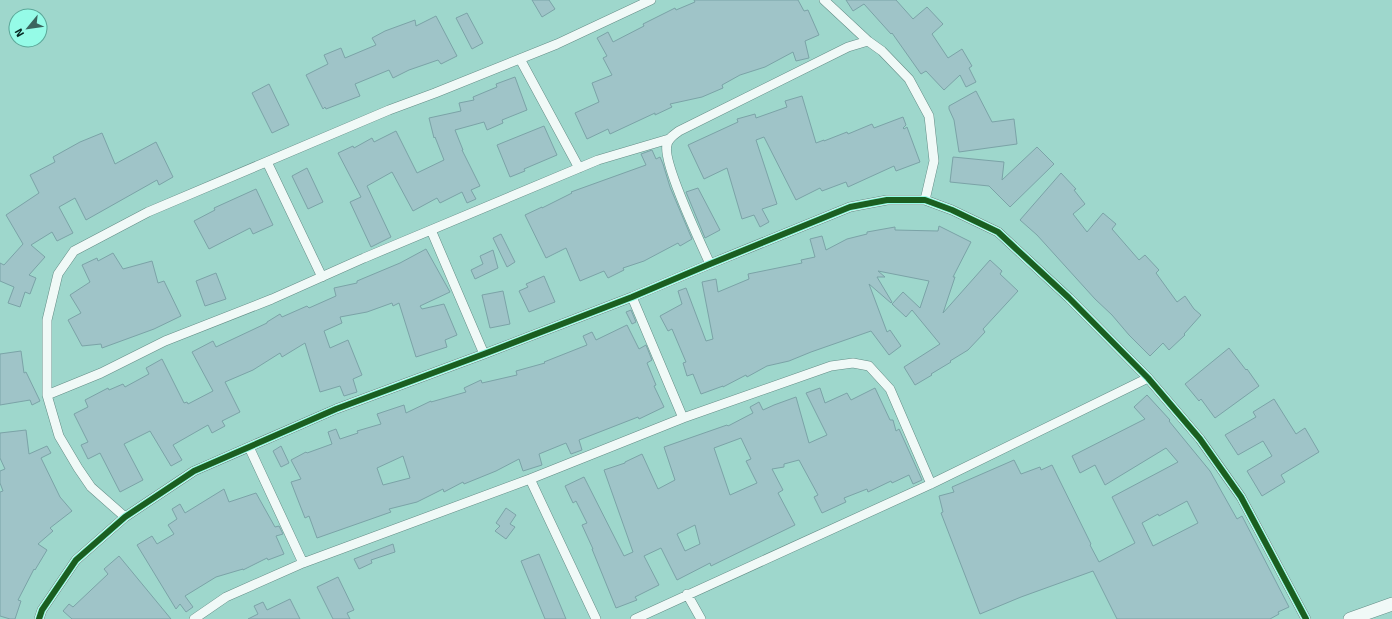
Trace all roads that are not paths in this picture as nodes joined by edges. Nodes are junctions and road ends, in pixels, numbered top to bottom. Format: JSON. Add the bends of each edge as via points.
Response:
{"nodes":[{"id":1,"x":651,"y":0,"type":"edge"},
{"id":2,"x":824,"y":0,"type":"edge"},
{"id":3,"x":868,"y":41,"type":"junction"},
{"id":4,"x":520,"y":59,"type":"junction"},
{"id":5,"x":669,"y":139,"type":"junction"},
{"id":6,"x":267,"y":162,"type":"junction"},
{"id":7,"x":579,"y":168,"type":"junction"},
{"id":8,"x":925,"y":200,"type":"junction"},
{"id":9,"x":431,"y":230,"type":"junction"},
{"id":10,"x":710,"y":264,"type":"junction"},
{"id":11,"x":322,"y":277,"type":"junction"},
{"id":12,"x":632,"y":297,"type":"junction"},
{"id":13,"x":484,"y":354,"type":"junction"},
{"id":14,"x":1148,"y":378,"type":"junction"},
{"id":15,"x":47,"y":395,"type":"junction"},
{"id":16,"x":683,"y":418,"type":"junction"},
{"id":17,"x":249,"y":447,"type":"junction"},
{"id":18,"x":530,"y":479,"type":"junction"},
{"id":19,"x":931,"y":484,"type":"junction"},
{"id":20,"x":126,"y":518,"type":"junction"},
{"id":21,"x":303,"y":563,"type":"junction"},
{"id":22,"x":687,"y":594,"type":"junction"},
{"id":23,"x":1392,"y":604,"type":"edge"},
{"id":24,"x":39,"y":619,"type":"edge"},
{"id":25,"x":194,"y":619,"type":"edge"},
{"id":26,"x":596,"y":619,"type":"edge"},
{"id":27,"x":635,"y":619,"type":"edge"},
{"id":28,"x":701,"y":619,"type":"edge"},
{"id":29,"x":1306,"y":619,"type":"edge"},
{"id":30,"x":1350,"y":619,"type":"edge"}],
"edges":[{"from":1,"to":4,"type":"street"},
{"from":2,"to":3,"type":"street"},
{"from":3,"to":5,"type":"street","via":[[848,47],[770,85],[679,131]]},
{"from":3,"to":8,"type":"street","via":[[909,78],[929,116],[934,161]]},
{"from":4,"to":6,"type":"street","via":[[389,110]]},
{"from":4,"to":7,"type":"street"},
{"from":5,"to":7,"type":"street"},
{"from":5,"to":10,"type":"street","via":[[666,146],[668,156],[681,198]]},
{"from":6,"to":11,"type":"street"},
{"from":6,"to":15,"type":"street","via":[[148,212],[74,251],[58,274],[47,320]]},
{"from":7,"to":9,"type":"street"},
{"from":8,"to":10,"type":"street","via":[[886,200],[850,207]]},
{"from":8,"to":14,"type":"street","via":[[998,232],[1069,298]]},
{"from":9,"to":11,"type":"street"},
{"from":9,"to":13,"type":"street"},
{"from":10,"to":12,"type":"street"},
{"from":11,"to":15,"type":"street","via":[[165,342],[101,373]]},
{"from":12,"to":13,"type":"street"},
{"from":12,"to":16,"type":"street"},
{"from":13,"to":17,"type":"street","via":[[336,409]]},
{"from":14,"to":19,"type":"street"},
{"from":14,"to":29,"type":"street","via":[[1200,439],[1241,497]]},
{"from":15,"to":20,"type":"street","via":[[59,436],[78,468],[91,487]]},
{"from":16,"to":18,"type":"street"},
{"from":16,"to":19,"type":"street","via":[[831,366],[853,362],[869,366],[890,389]]},
{"from":17,"to":20,"type":"street","via":[[194,471]]},
{"from":17,"to":21,"type":"street"},
{"from":18,"to":21,"type":"street"},
{"from":18,"to":26,"type":"street"},
{"from":19,"to":22,"type":"street"},
{"from":20,"to":24,"type":"street","via":[[76,560],[42,610]]},
{"from":21,"to":25,"type":"street","via":[[226,597]]},
{"from":22,"to":27,"type":"street"},
{"from":22,"to":28,"type":"street"},
{"from":23,"to":30,"type":"main road"}]}
